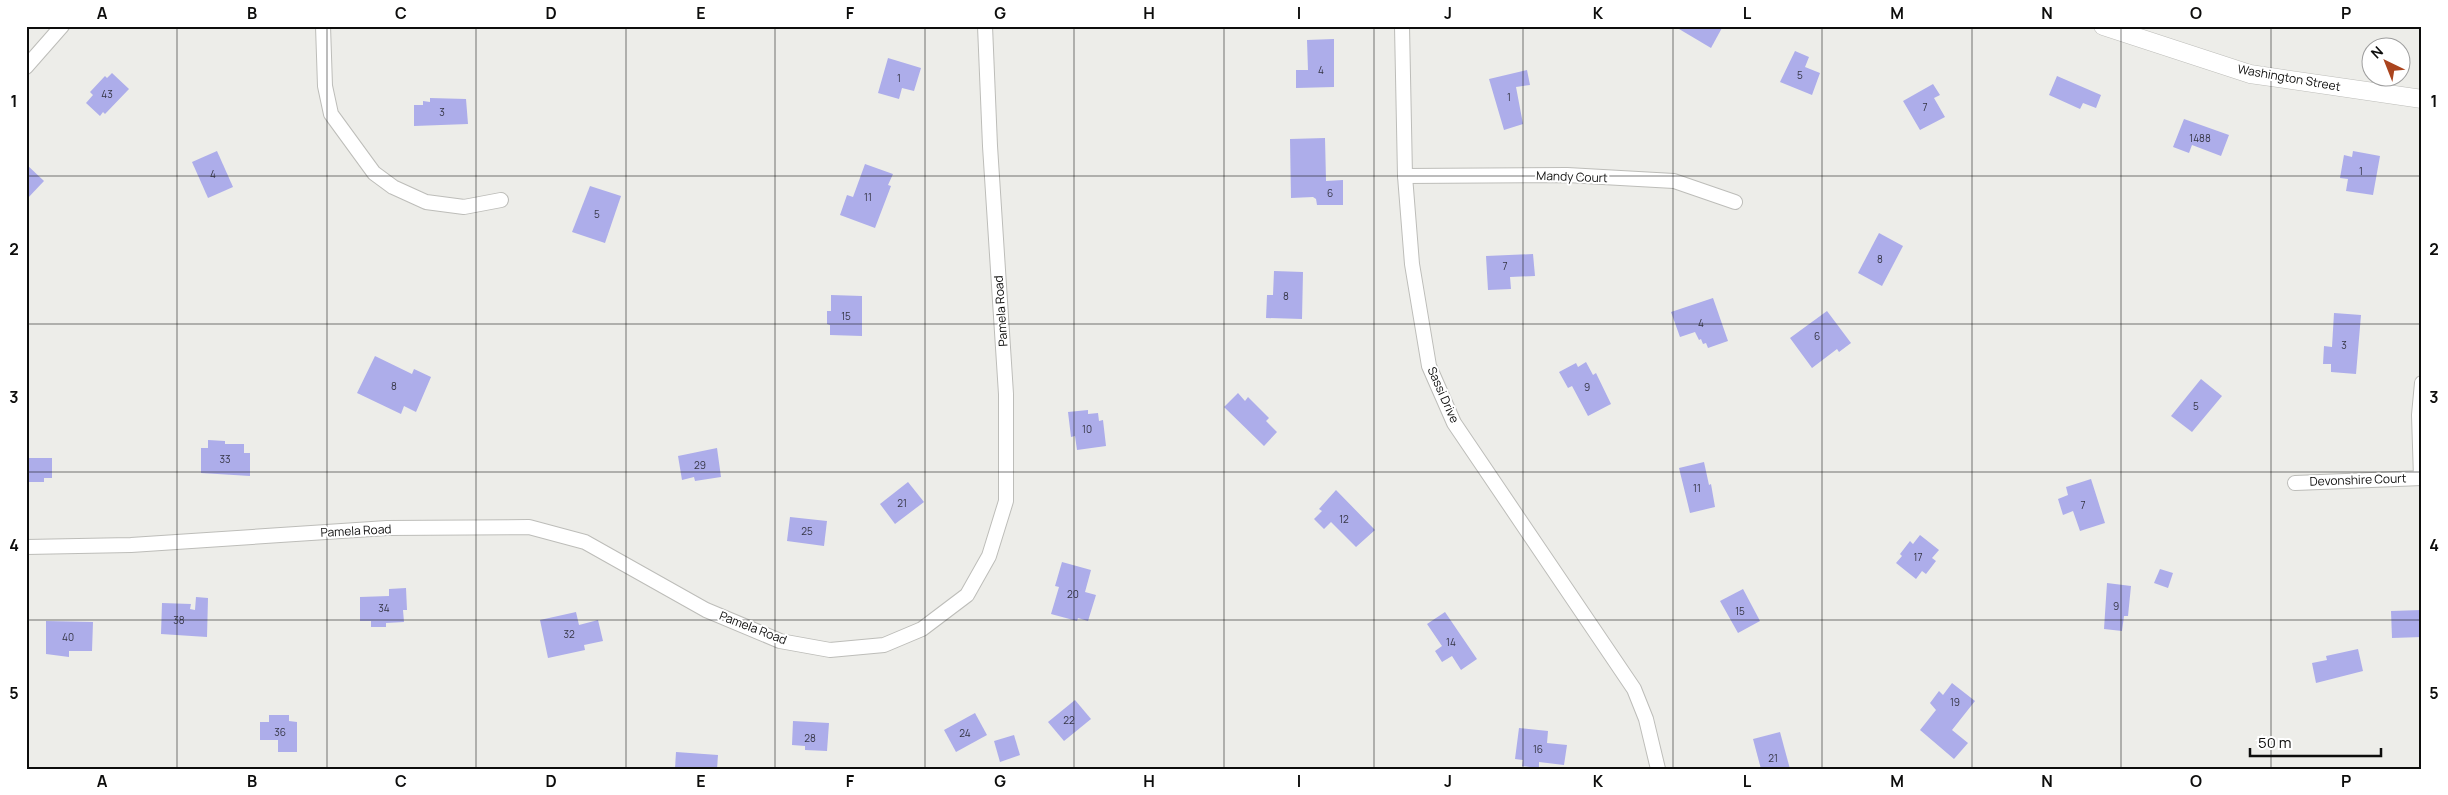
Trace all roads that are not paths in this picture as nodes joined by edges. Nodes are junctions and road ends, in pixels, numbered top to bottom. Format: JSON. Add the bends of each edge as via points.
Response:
{"nodes":[{"id":1,"x":62,"y":26,"type":"edge"},
{"id":2,"x":323,"y":26,"type":"edge"},
{"id":3,"x":985,"y":26,"type":"edge"},
{"id":4,"x":1402,"y":26,"type":"edge"},
{"id":5,"x":2103,"y":26,"type":"edge"},
{"id":6,"x":26,"y":66,"type":"edge"},
{"id":7,"x":2422,"y":99,"type":"edge"},
{"id":8,"x":1405,"y":176,"type":"junction"},
{"id":9,"x":501,"y":200,"type":"dead end"},
{"id":10,"x":1735,"y":202,"type":"dead end"},
{"id":11,"x":2422,"y":383,"type":"edge"},
{"id":12,"x":2421,"y":478,"type":"edge"},
{"id":13,"x":2295,"y":483,"type":"dead end"},
{"id":14,"x":26,"y":547,"type":"edge"},
{"id":15,"x":1658,"y":769,"type":"edge"}],
"edges":[{"from":1,"to":6,"type":"street"},
{"from":2,"to":9,"type":"street","via":[[325,86],[331,114],[374,173],[393,187],[426,202],[464,207]]},
{"from":3,"to":14,"type":"street","name":"Pamela Road","via":[[1006,394],[1006,501],[990,556],[967,595],[922,629],[884,645],[830,650],[780,641],[706,610],[585,542],[529,527],[387,528],[131,545]]},
{"from":4,"to":8,"type":"street","name":"Sassi Drive"},
{"from":5,"to":7,"type":"street","name":"Washington Street","via":[[2250,74]]},
{"from":8,"to":10,"type":"street","name":"Mandy Court","via":[[1567,175],[1674,181]]},
{"from":8,"to":15,"type":"street","name":"Sassi Drive","via":[[1412,264],[1430,366],[1454,423],[1634,689],[1646,719]]},
{"from":11,"to":12,"type":"street","name":"Devonshire Court","via":[[2419,415]]},
{"from":12,"to":13,"type":"street","name":"Devonshire Court"}]}
